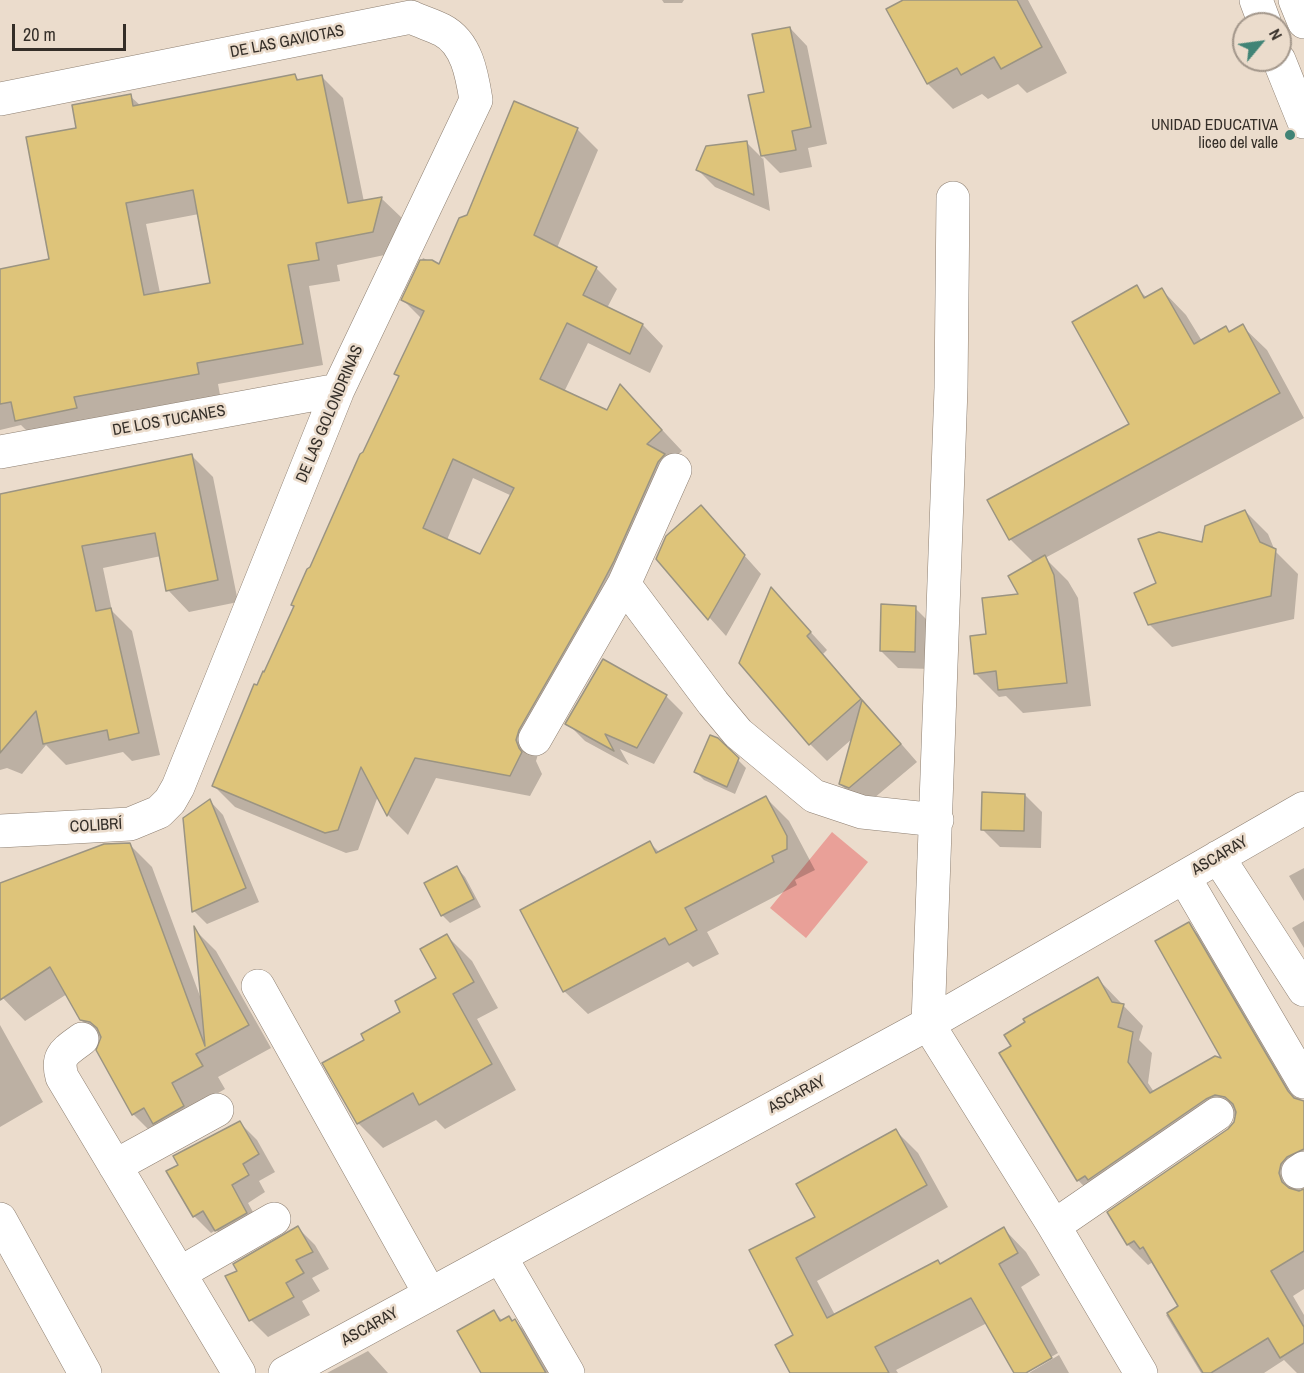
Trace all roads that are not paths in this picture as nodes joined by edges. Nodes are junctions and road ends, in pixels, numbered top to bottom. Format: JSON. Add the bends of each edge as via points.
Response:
{"nodes":[{"id":1,"x":1295,"y":0,"type":"edge"},
{"id":2,"x":1304,"y":22,"type":"edge"},
{"id":3,"x":459,"y":46,"type":"joint"},
{"id":4,"x":1284,"y":72,"type":"edge"},
{"id":5,"x":0,"y":99,"type":"edge"},
{"id":6,"x":1304,"y":122,"type":"edge"},
{"id":7,"x":953,"y":198,"type":"dead end"},
{"id":8,"x":338,"y":390,"type":"junction"},
{"id":9,"x":0,"y":452,"type":"edge"},
{"id":10,"x":675,"y":470,"type":"dead end"},
{"id":11,"x":624,"y":584,"type":"junction"},
{"id":12,"x":535,"y":739,"type":"dead end"},
{"id":13,"x":178,"y":787,"type":"joint"},
{"id":14,"x":1304,"y":808,"type":"edge"},
{"id":15,"x":937,"y":820,"type":"junction"},
{"id":16,"x":0,"y":831,"type":"edge"},
{"id":17,"x":1218,"y":857,"type":"junction"},
{"id":18,"x":1184,"y":877,"type":"junction"},
{"id":19,"x":258,"y":986,"type":"dead end"},
{"id":20,"x":1304,"y":990,"type":"edge"},
{"id":21,"x":928,"y":1024,"type":"junction"},
{"id":22,"x":82,"y":1039,"type":"dead end"},
{"id":23,"x":1304,"y":1082,"type":"edge"},
{"id":24,"x":217,"y":1110,"type":"dead end"},
{"id":25,"x":1217,"y":1114,"type":"dead end"},
{"id":26,"x":115,"y":1166,"type":"junction"},
{"id":27,"x":0,"y":1219,"type":"edge"},
{"id":28,"x":273,"y":1219,"type":"dead end"},
{"id":29,"x":1054,"y":1226,"type":"junction"},
{"id":30,"x":500,"y":1256,"type":"junction"},
{"id":31,"x":180,"y":1273,"type":"junction"},
{"id":32,"x":430,"y":1294,"type":"junction"},
{"id":33,"x":85,"y":1373,"type":"edge"},
{"id":34,"x":239,"y":1373,"type":"edge"},
{"id":35,"x":285,"y":1373,"type":"edge"},
{"id":36,"x":568,"y":1373,"type":"edge"},
{"id":37,"x":1142,"y":1373,"type":"edge"}],
"edges":[{"from":1,"to":2,"type":"street"},
{"from":3,"to":5,"type":"street","name":"DE LAS GAVIOTAS","via":[[444,31],[411,18]]},
{"from":3,"to":8,"type":"street","name":"DE LAS GOLONDRINAS","via":[[471,69],[476,100]]},
{"from":4,"to":6,"type":"street"},
{"from":7,"to":15,"type":"street"},
{"from":8,"to":9,"type":"street","name":"DE LOS TUCANES"},
{"from":8,"to":13,"type":"street","name":"DE LAS GOLONDRINAS"},
{"from":10,"to":11,"type":"street"},
{"from":11,"to":12,"type":"street"},
{"from":11,"to":15,"type":"street","via":[[738,733],[814,796],[862,812]]},
{"from":13,"to":16,"type":"street","name":"COLIBRÍ","via":[[159,812],[129,824]]},
{"from":14,"to":17,"type":"street","name":"ASCARAY"},
{"from":15,"to":21,"type":"street"},
{"from":17,"to":18,"type":"street","name":"ASCARAY"},
{"from":17,"to":20,"type":"street"},
{"from":18,"to":21,"type":"street","name":"ASCARAY"},
{"from":18,"to":23,"type":"street"},
{"from":19,"to":32,"type":"street"},
{"from":21,"to":29,"type":"street"},
{"from":21,"to":30,"type":"street","name":"ASCARAY"},
{"from":22,"to":26,"type":"street","via":[[63,1053],[59,1064]]},
{"from":24,"to":26,"type":"street"},
{"from":25,"to":29,"type":"street"},
{"from":26,"to":31,"type":"street"},
{"from":27,"to":33,"type":"street"},
{"from":28,"to":31,"type":"street"},
{"from":29,"to":37,"type":"street"},
{"from":30,"to":32,"type":"street","name":"ASCARAY"},
{"from":30,"to":36,"type":"street"},
{"from":31,"to":34,"type":"street"},
{"from":32,"to":35,"type":"street","name":"ASCARAY"}]}
